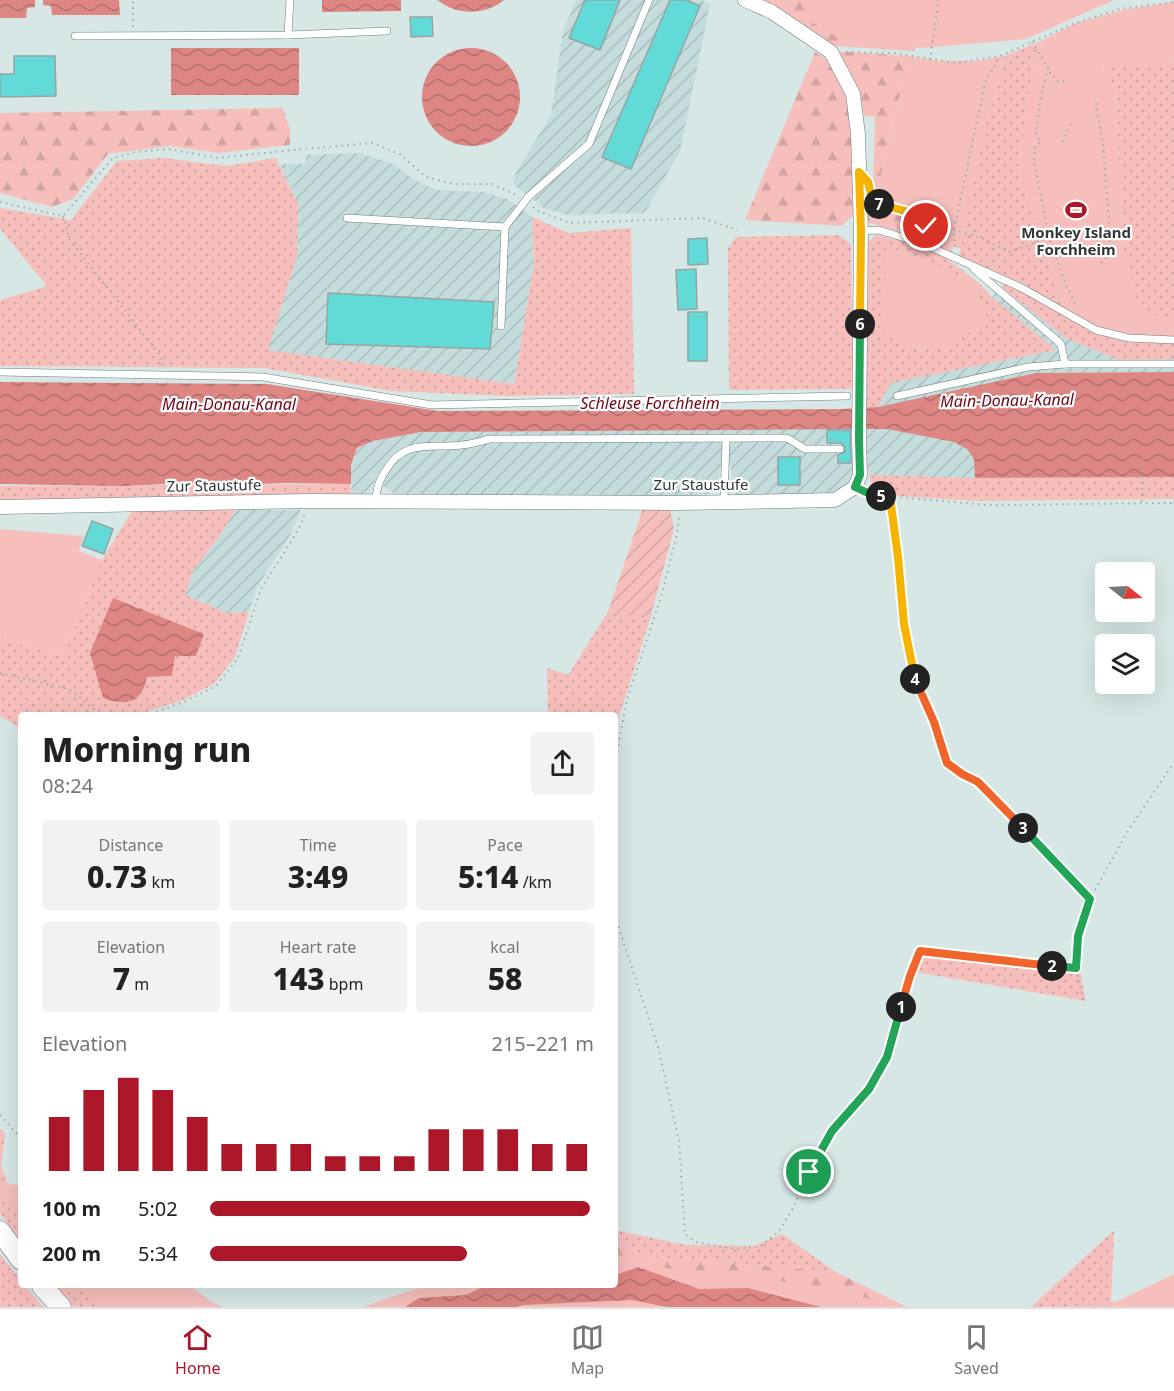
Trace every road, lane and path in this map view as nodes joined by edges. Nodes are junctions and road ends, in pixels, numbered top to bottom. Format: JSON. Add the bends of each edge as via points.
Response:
{"nodes":[{"id":1,"x":133,"y":0,"type":"edge"},
{"id":2,"x":290,"y":0,"type":"edge"},
{"id":3,"x":649,"y":0,"type":"edge"},
{"id":4,"x":745,"y":0,"type":"edge"},
{"id":5,"x":938,"y":0,"type":"edge"},
{"id":6,"x":1174,"y":2,"type":"edge"},
{"id":7,"x":387,"y":31,"type":"dead end"},
{"id":8,"x":288,"y":35,"type":"junction"},
{"id":9,"x":75,"y":36,"type":"dead end"},
{"id":10,"x":133,"y":36,"type":"junction"},
{"id":11,"x":1032,"y":42,"type":"junction"},
{"id":12,"x":831,"y":52,"type":"junction"},
{"id":13,"x":999,"y":56,"type":"junction"},
{"id":14,"x":930,"y":60,"type":"junction"},
{"id":15,"x":1052,"y":73,"type":"junction"},
{"id":16,"x":1064,"y":81,"type":"dead end"},
{"id":17,"x":1096,"y":103,"type":"dead end"},
{"id":18,"x":1071,"y":123,"type":"dead end"},
{"id":19,"x":1063,"y":142,"type":"dead end"},
{"id":20,"x":859,"y":172,"type":"junction"},
{"id":21,"x":524,"y":201,"type":"junction"},
{"id":22,"x":0,"y":202,"type":"edge"},
{"id":23,"x":63,"y":216,"type":"junction"},
{"id":24,"x":347,"y":218,"type":"dead end"},
{"id":25,"x":505,"y":227,"type":"junction"},
{"id":26,"x":738,"y":230,"type":"dead end"},
{"id":27,"x":954,"y":230,"type":"junction"},
{"id":28,"x":861,"y":231,"type":"junction"},
{"id":29,"x":1049,"y":237,"type":"junction"},
{"id":30,"x":955,"y":259,"type":"junction"},
{"id":31,"x":969,"y":264,"type":"junction"},
{"id":32,"x":1099,"y":265,"type":"dead end"},
{"id":33,"x":1072,"y":316,"type":"junction"},
{"id":34,"x":501,"y":326,"type":"dead end"},
{"id":35,"x":1174,"y":340,"type":"edge"},
{"id":36,"x":1065,"y":364,"type":"junction"},
{"id":37,"x":1174,"y":364,"type":"edge"},
{"id":38,"x":0,"y":372,"type":"edge"},
{"id":39,"x":165,"y":375,"type":"junction"},
{"id":40,"x":853,"y":395,"type":"junction"},
{"id":41,"x":897,"y":396,"type":"dead end"},
{"id":42,"x":726,"y":438,"type":"junction"},
{"id":43,"x":840,"y":449,"type":"dead end"},
{"id":44,"x":1142,"y":458,"type":"dead end"},
{"id":45,"x":855,"y":487,"type":"junction"},
{"id":46,"x":890,"y":497,"type":"junction"},
{"id":47,"x":308,"y":501,"type":"junction"},
{"id":48,"x":376,"y":501,"type":"junction"},
{"id":49,"x":681,"y":502,"type":"junction"},
{"id":50,"x":724,"y":502,"type":"junction"},
{"id":51,"x":1174,"y":502,"type":"edge"},
{"id":52,"x":1142,"y":503,"type":"junction"},
{"id":53,"x":0,"y":507,"type":"edge"},
{"id":54,"x":0,"y":673,"type":"edge"},
{"id":55,"x":98,"y":712,"type":"edge"},
{"id":56,"x":156,"y":712,"type":"edge"},
{"id":57,"x":618,"y":747,"type":"edge"},
{"id":58,"x":1174,"y":762,"type":"edge"},
{"id":59,"x":1090,"y":899,"type":"junction"},
{"id":60,"x":618,"y":925,"type":"edge"},
{"id":61,"x":1076,"y":968,"type":"junction"},
{"id":62,"x":1083,"y":1000,"type":"dead end"},
{"id":63,"x":0,"y":1115,"type":"edge"},
{"id":64,"x":18,"y":1133,"type":"edge"},
{"id":65,"x":0,"y":1231,"type":"edge"},
{"id":66,"x":18,"y":1256,"type":"edge"},
{"id":67,"x":44,"y":1288,"type":"edge"},
{"id":68,"x":61,"y":1307,"type":"edge"}],
"edges":[{"from":1,"to":10,"type":"path"},
{"from":2,"to":8,"type":"lane"},
{"from":3,"to":21,"type":"lane","via":[[589,144]]},
{"from":4,"to":12,"type":"street","via":[[772,12]]},
{"from":5,"to":14,"type":"path"},
{"from":6,"to":11,"type":"path","via":[[1120,9]]},
{"from":7,"to":8,"type":"lane"},
{"from":8,"to":10,"type":"lane"},
{"from":9,"to":10,"type":"lane"},
{"from":11,"to":13,"type":"path"},
{"from":11,"to":15,"type":"path"},
{"from":12,"to":14,"type":"path","via":[[893,53]]},
{"from":12,"to":20,"type":"street","via":[[853,94]]},
{"from":13,"to":14,"type":"path","via":[[956,63]]},
{"from":13,"to":27,"type":"path","via":[[985,83]]},
{"from":15,"to":16,"type":"path","via":[[1058,82]]},
{"from":15,"to":29,"type":"path","via":[[1046,73],[1036,136],[1041,142],[1035,146],[1034,162]]},
{"from":17,"to":32,"type":"path","via":[[1110,237],[1107,258]]},
{"from":18,"to":19,"type":"path"},
{"from":20,"to":27,"type":"path","via":[[868,182],[873,202],[920,215],[926,226]]},
{"from":20,"to":28,"type":"street"},
{"from":21,"to":23,"type":"path","via":[[492,184],[454,184],[426,177],[400,154],[372,143],[218,158],[169,149],[113,158]]},
{"from":21,"to":25,"type":"lane"},
{"from":21,"to":26,"type":"path","via":[[570,223],[702,218]]},
{"from":22,"to":23,"type":"path"},
{"from":23,"to":39,"type":"path","via":[[70,240],[161,357]]},
{"from":24,"to":25,"type":"lane"},
{"from":25,"to":34,"type":"lane"},
{"from":27,"to":29,"type":"path","via":[[1010,252]]},
{"from":27,"to":30,"type":"path"},
{"from":28,"to":30,"type":"lane","via":[[879,230]]},
{"from":28,"to":40,"type":"street"},
{"from":29,"to":33,"type":"path","via":[[1075,303]]},
{"from":30,"to":31,"type":"lane"},
{"from":31,"to":33,"type":"lane"},
{"from":31,"to":36,"type":"lane","via":[[1060,344]]},
{"from":33,"to":35,"type":"lane","via":[[1096,330]]},
{"from":36,"to":37,"type":"lane"},
{"from":36,"to":41,"type":"lane","via":[[1028,367]]},
{"from":38,"to":39,"type":"lane"},
{"from":39,"to":40,"type":"lane","via":[[263,377],[432,405]]},
{"from":40,"to":45,"type":"street","via":[[860,475]]},
{"from":42,"to":43,"type":"lane","via":[[787,438],[805,449]]},
{"from":42,"to":48,"type":"lane","via":[[490,439],[462,445],[420,446],[404,451],[390,463],[376,490]]},
{"from":42,"to":50,"type":"lane"},
{"from":44,"to":52,"type":"path"},
{"from":45,"to":46,"type":"path","via":[[872,495]]},
{"from":45,"to":50,"type":"street","name":"Zur Staustufe","via":[[835,500]]},
{"from":46,"to":52,"type":"path","via":[[987,505]]},
{"from":46,"to":59,"type":"path","via":[[904,624],[914,676],[947,763],[978,782]]},
{"from":47,"to":48,"type":"street","name":"Zur Staustufe"},
{"from":47,"to":53,"type":"street","name":"Zur Staustufe"},
{"from":47,"to":56,"type":"path","via":[[301,525],[261,590],[238,657],[216,686]]},
{"from":48,"to":49,"type":"street","name":"Zur Staustufe"},
{"from":49,"to":50,"type":"street","name":"Zur Staustufe"},
{"from":49,"to":57,"type":"path","via":[[661,597],[627,699]]},
{"from":51,"to":52,"type":"path"},
{"from":54,"to":55,"type":"path","via":[[69,689]]},
{"from":58,"to":59,"type":"path","via":[[1126,834]]},
{"from":59,"to":61,"type":"path","via":[[1078,936]]},
{"from":60,"to":61,"type":"path","via":[[658,1047],[679,1141],[685,1234],[695,1242],[736,1249],[761,1246],[779,1231],[832,1131],[869,1089],[887,1057],[920,951]]},
{"from":61,"to":62,"type":"path"},
{"from":63,"to":64,"type":"path"},
{"from":65,"to":66,"type":"main road"},
{"from":67,"to":68,"type":"main road"}]}
